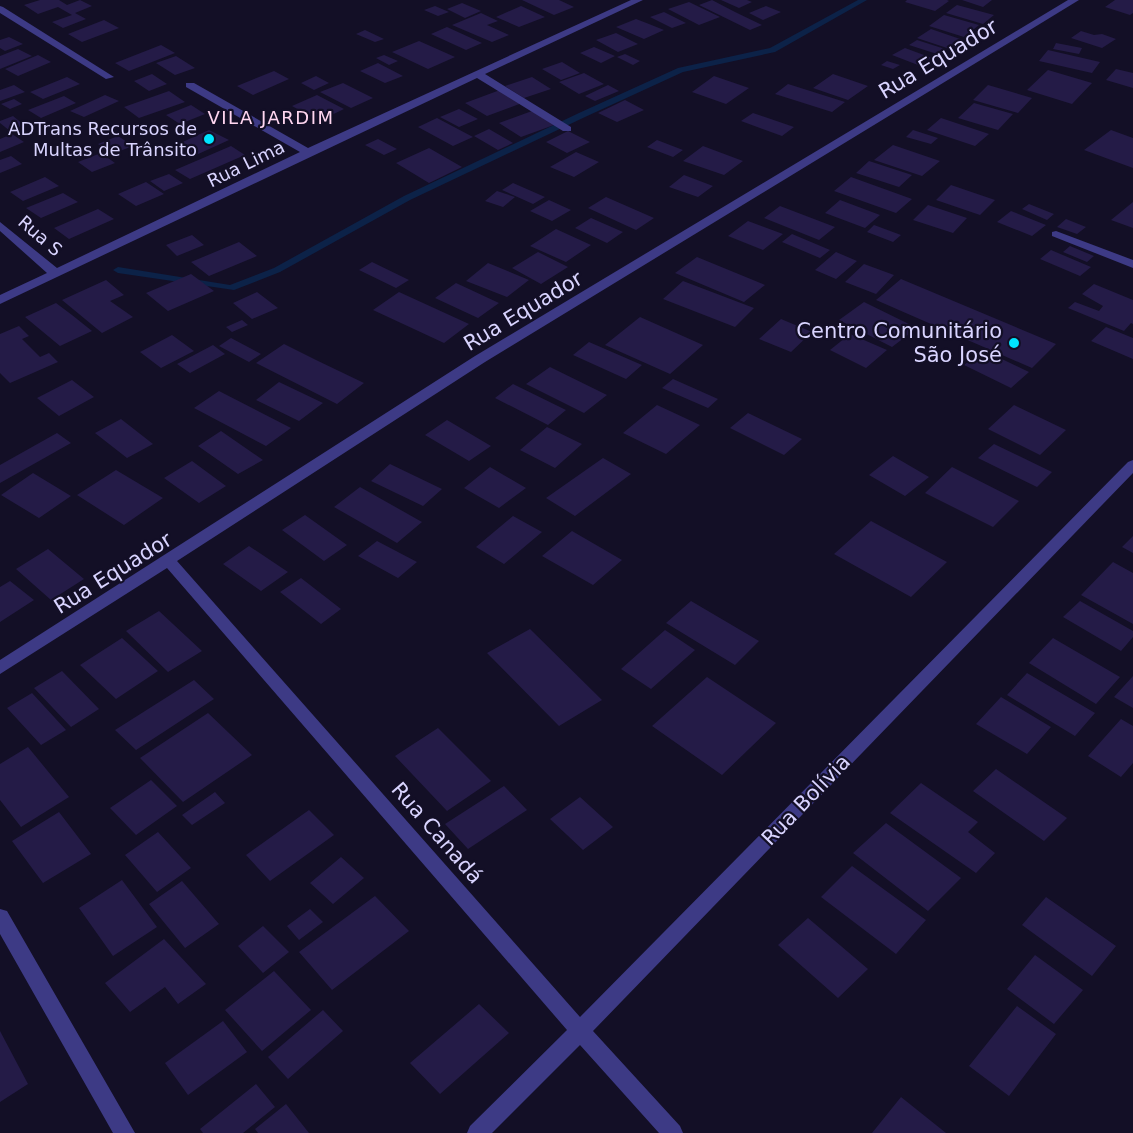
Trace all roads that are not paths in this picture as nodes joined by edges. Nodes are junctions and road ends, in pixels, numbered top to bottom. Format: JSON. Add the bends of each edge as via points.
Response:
{"nodes":[{"id":1,"x":638,"y":0,"type":"edge"},
{"id":2,"x":1074,"y":0,"type":"edge"},
{"id":3,"x":0,"y":9,"type":"edge"},
{"id":4,"x":478,"y":74,"type":"junction"},
{"id":5,"x":109,"y":76,"type":"dead end"},
{"id":6,"x":190,"y":85,"type":"dead end"},
{"id":7,"x":567,"y":129,"type":"dead end"},
{"id":8,"x":308,"y":152,"type":"junction"},
{"id":9,"x":0,"y":225,"type":"edge"},
{"id":10,"x":1056,"y":234,"type":"dead end"},
{"id":11,"x":1133,"y":264,"type":"edge"},
{"id":12,"x":56,"y":274,"type":"junction"},
{"id":13,"x":0,"y":300,"type":"edge"},
{"id":14,"x":1133,"y":465,"type":"edge"},
{"id":15,"x":169,"y":561,"type":"junction"},
{"id":16,"x":0,"y":668,"type":"edge"},
{"id":17,"x":0,"y":917,"type":"edge"},
{"id":18,"x":580,"y":1031,"type":"junction"},
{"id":19,"x":125,"y":1133,"type":"edge"},
{"id":20,"x":477,"y":1133,"type":"edge"},
{"id":21,"x":673,"y":1133,"type":"edge"}],
"edges":[{"from":1,"to":4,"type":"street","name":"Rua Lima"},
{"from":2,"to":15,"type":"street","name":"Rua Equador","via":[[480,359]]},
{"from":3,"to":5,"type":"street"},
{"from":4,"to":7,"type":"street"},
{"from":4,"to":8,"type":"street","name":"Rua Lima"},
{"from":6,"to":8,"type":"street"},
{"from":8,"to":12,"type":"street","name":"Rua Lima"},
{"from":9,"to":12,"type":"street","name":"Rua S"},
{"from":10,"to":11,"type":"street"},
{"from":12,"to":13,"type":"street","name":"Rua Lima"},
{"from":14,"to":18,"type":"street","name":"Rua Bolívia"},
{"from":15,"to":16,"type":"street","name":"Rua Equador"},
{"from":15,"to":18,"type":"street","name":"Rua Canadá"},
{"from":17,"to":19,"type":"street"},
{"from":18,"to":20,"type":"street","name":"Rua Bolívia"},
{"from":18,"to":21,"type":"street","name":"Rua Canadá"}]}
